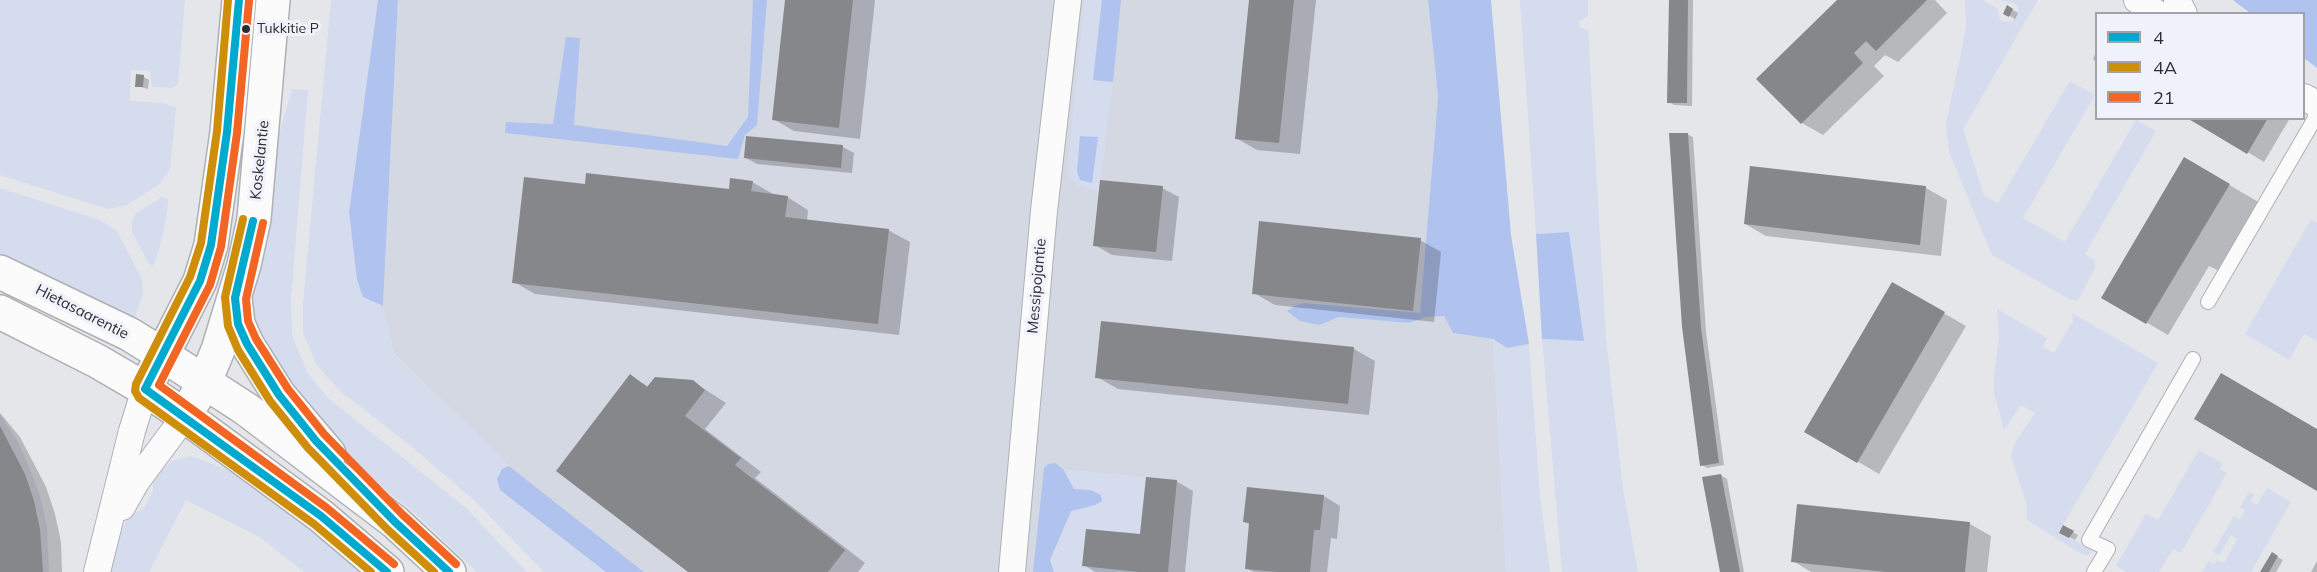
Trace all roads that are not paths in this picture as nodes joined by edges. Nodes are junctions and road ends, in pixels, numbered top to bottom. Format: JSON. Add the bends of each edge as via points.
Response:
{"nodes":[{"id":1,"x":239,"y":0,"type":"edge"},
{"id":2,"x":273,"y":0,"type":"edge"},
{"id":3,"x":1068,"y":0,"type":"edge"},
{"id":4,"x":2137,"y":0,"type":"edge"},
{"id":5,"x":2155,"y":12,"type":"edge"},
{"id":6,"x":2317,"y":105,"type":"edge"},
{"id":7,"x":0,"y":273,"type":"edge"},
{"id":8,"x":235,"y":298,"type":"junction"},
{"id":9,"x":2208,"y":302,"type":"dead end"},
{"id":10,"x":0,"y":312,"type":"edge"},
{"id":11,"x":163,"y":355,"type":"junction"},
{"id":12,"x":2193,"y":359,"type":"dead end"},
{"id":13,"x":205,"y":381,"type":"junction"},
{"id":14,"x":145,"y":389,"type":"junction"},
{"id":15,"x":185,"y":416,"type":"junction"},
{"id":16,"x":394,"y":522,"type":"junction"},
{"id":17,"x":107,"y":533,"type":"junction"},
{"id":18,"x":97,"y":572,"type":"edge"},
{"id":19,"x":387,"y":572,"type":"edge"},
{"id":20,"x":450,"y":572,"type":"edge"},
{"id":21,"x":1012,"y":572,"type":"edge"},
{"id":22,"x":2094,"y":572,"type":"edge"}],
"edges":[{"from":1,"to":11,"type":"main road","via":[[227,132],[211,245],[200,281]]},
{"from":2,"to":8,"type":"main road","name":"Koskelantie","via":[[254,219]]},
{"from":3,"to":21,"type":"street","name":"Messipojantie"},
{"from":4,"to":5,"type":"street"},
{"from":6,"to":9,"type":"lane","via":[[2314,120]]},
{"from":7,"to":11,"type":"main road","name":"Hietasaarentie","via":[[129,334]]},
{"from":8,"to":13,"type":"main road","name":"Koskelantie"},
{"from":8,"to":16,"type":"main road","via":[[238,324],[247,344],[279,395],[316,441]]},
{"from":10,"to":14,"type":"main road"},
{"from":11,"to":13,"type":"main road","name":"Hietasaarentie"},
{"from":11,"to":14,"type":"main road"},
{"from":12,"to":22,"type":"lane","via":[[2089,540],[2108,549]]},
{"from":13,"to":15,"type":"main road","name":"Koskelantie"},
{"from":13,"to":16,"type":"main road","name":"Hietasaarentie"},
{"from":14,"to":15,"type":"main road"},
{"from":14,"to":17,"type":"street"},
{"from":15,"to":17,"type":"street","via":[[136,483]]},
{"from":15,"to":19,"type":"main road","via":[[321,516]]},
{"from":16,"to":20,"type":"main road"},
{"from":17,"to":18,"type":"street"}]}
